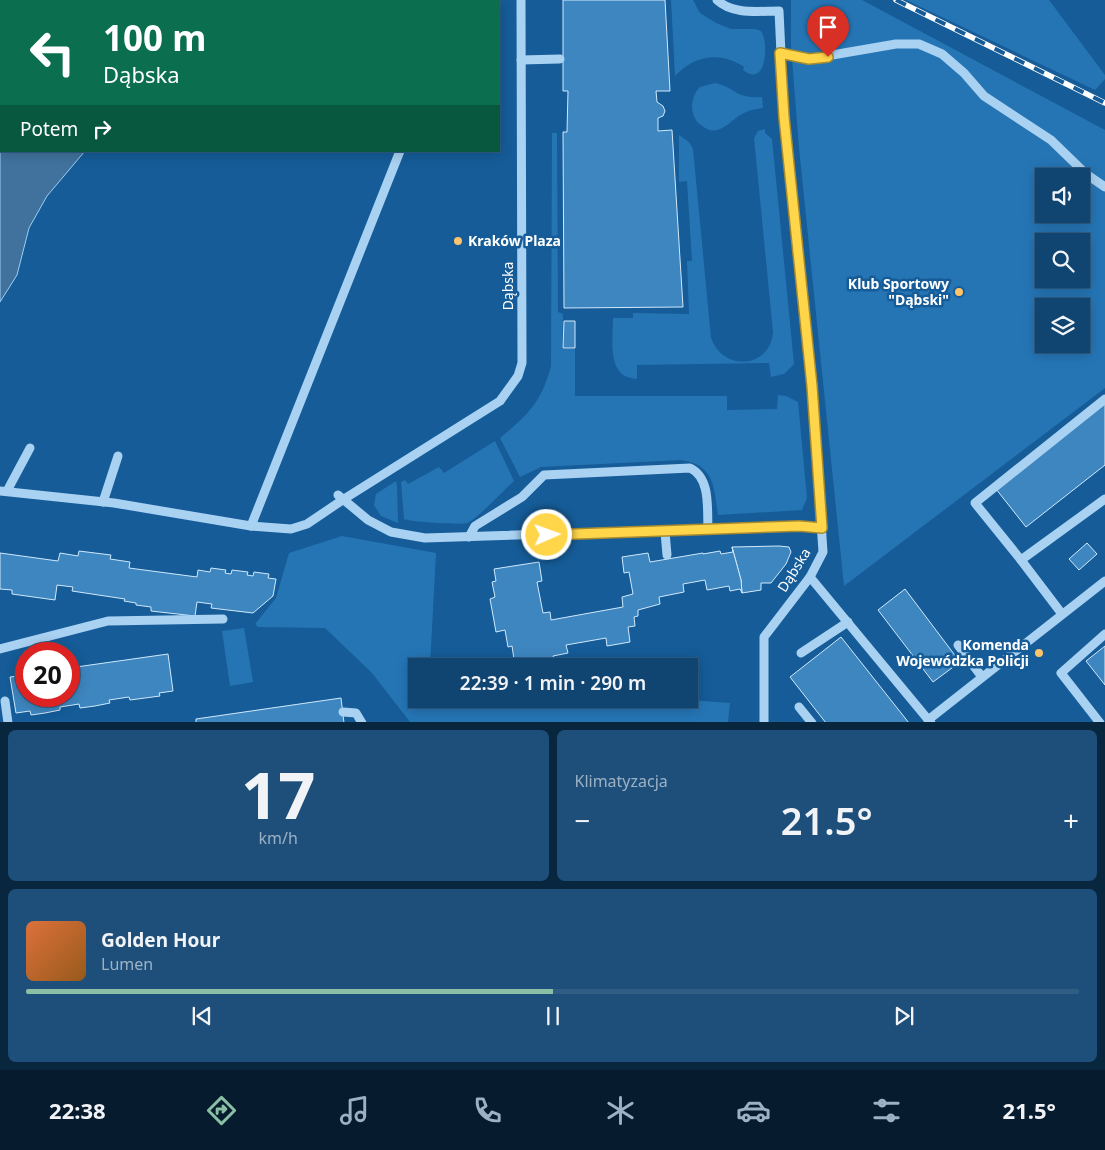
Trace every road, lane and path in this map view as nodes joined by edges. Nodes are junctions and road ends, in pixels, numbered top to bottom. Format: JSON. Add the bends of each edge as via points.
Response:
{"nodes":[{"id":1,"x":521,"y":0,"type":"edge"},
{"id":2,"x":717,"y":0,"type":"edge"},
{"id":3,"x":780,"y":53,"type":"junction"},
{"id":4,"x":560,"y":59,"type":"dead end"},
{"id":5,"x":521,"y":60,"type":"junction"},
{"id":6,"x":400,"y":152,"type":"edge"},
{"id":7,"x":1105,"y":187,"type":"edge"},
{"id":8,"x":1105,"y":399,"type":"edge"},
{"id":9,"x":30,"y":448,"type":"dead end"},
{"id":10,"x":118,"y":456,"type":"dead end"},
{"id":11,"x":3,"y":491,"type":"edge"},
{"id":12,"x":340,"y":497,"type":"junction"},
{"id":13,"x":1105,"y":499,"type":"edge"},
{"id":14,"x":103,"y":502,"type":"junction"},
{"id":15,"x":251,"y":526,"type":"junction"},
{"id":16,"x":822,"y":528,"type":"junction"},
{"id":17,"x":708,"y":530,"type":"junction"},
{"id":18,"x":665,"y":532,"type":"junction"},
{"id":19,"x":468,"y":537,"type":"junction"},
{"id":20,"x":667,"y":554,"type":"dead end"},
{"id":21,"x":1021,"y":560,"type":"junction"},
{"id":22,"x":810,"y":577,"type":"junction"},
{"id":23,"x":1105,"y":581,"type":"edge"},
{"id":24,"x":1062,"y":614,"type":"junction"},
{"id":25,"x":223,"y":619,"type":"dead end"},
{"id":26,"x":848,"y":622,"type":"junction"},
{"id":27,"x":1105,"y":634,"type":"edge"},
{"id":28,"x":958,"y":645,"type":"dead end"},
{"id":29,"x":0,"y":649,"type":"edge"},
{"id":30,"x":800,"y":653,"type":"dead end"},
{"id":31,"x":982,"y":677,"type":"junction"},
{"id":32,"x":5,"y":701,"type":"dead end"},
{"id":33,"x":799,"y":707,"type":"dead end"},
{"id":34,"x":343,"y":712,"type":"dead end"},
{"id":35,"x":930,"y":721,"type":"edge"},
{"id":36,"x":8,"y":722,"type":"edge"},
{"id":37,"x":362,"y":722,"type":"edge"},
{"id":38,"x":764,"y":722,"type":"edge"},
{"id":39,"x":812,"y":722,"type":"edge"},
{"id":40,"x":1100,"y":722,"type":"edge"}],
"edges":[{"from":1,"to":5,"type":"street","name":"Dąbska"},
{"from":2,"to":3,"type":"street","name":"Dąbska","via":[[739,11],[779,11]]},
{"from":3,"to":7,"type":"street","via":[[809,59],[896,44],[919,44],[942,54],[984,96],[1051,140],[1086,174]]},
{"from":3,"to":16,"type":"street","name":"Dąbska","via":[[812,386]]},
{"from":4,"to":5,"type":"street"},
{"from":5,"to":12,"type":"street","name":"Dąbska","via":[[522,363],[518,376],[500,401]]},
{"from":6,"to":15,"type":"street"},
{"from":8,"to":21,"type":"street","via":[[975,503]]},
{"from":9,"to":11,"type":"street"},
{"from":10,"to":14,"type":"street"},
{"from":11,"to":14,"type":"street","name":"Dąbska"},
{"from":12,"to":15,"type":"street","name":"Dąbska","via":[[307,524],[291,528]]},
{"from":12,"to":19,"type":"street","via":[[368,520],[391,532],[425,538]]},
{"from":13,"to":21,"type":"street"},
{"from":14,"to":15,"type":"street","name":"Dąbska"},
{"from":16,"to":17,"type":"street"},
{"from":16,"to":22,"type":"street","name":"Dąbska","via":[[822,552]]},
{"from":17,"to":18,"type":"street"},
{"from":17,"to":19,"type":"street","via":[[703,481],[690,468],[544,475],[522,497],[475,526]]},
{"from":18,"to":19,"type":"street"},
{"from":18,"to":20,"type":"street"},
{"from":21,"to":24,"type":"street"},
{"from":22,"to":26,"type":"street"},
{"from":22,"to":38,"type":"street","name":"Dąbska","via":[[764,637]]},
{"from":23,"to":24,"type":"street"},
{"from":24,"to":31,"type":"street"},
{"from":25,"to":29,"type":"street","via":[[108,621]]},
{"from":26,"to":30,"type":"street"},
{"from":26,"to":35,"type":"street"},
{"from":27,"to":40,"type":"street","via":[[1061,673]]},
{"from":28,"to":31,"type":"street"},
{"from":31,"to":35,"type":"street"},
{"from":32,"to":36,"type":"street"},
{"from":33,"to":39,"type":"street"},
{"from":34,"to":37,"type":"street","via":[[356,713]]}]}
